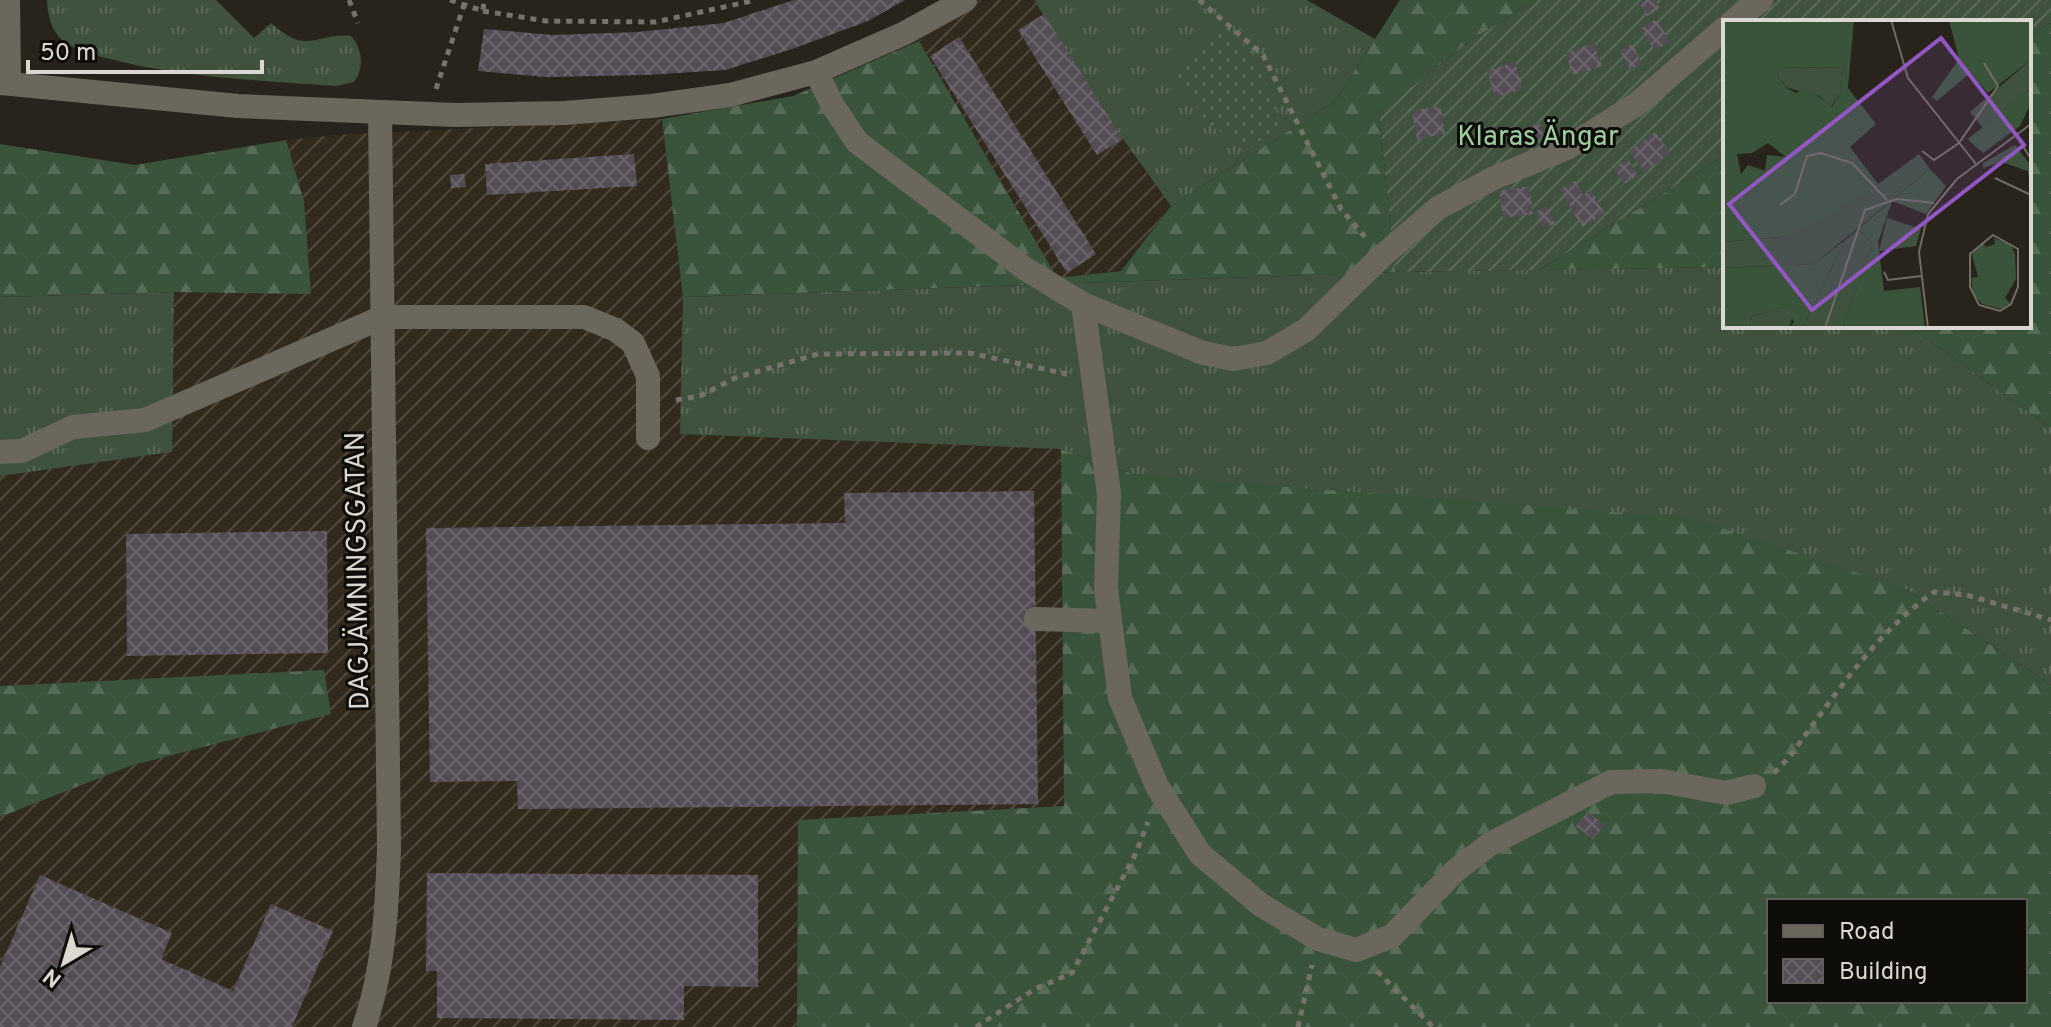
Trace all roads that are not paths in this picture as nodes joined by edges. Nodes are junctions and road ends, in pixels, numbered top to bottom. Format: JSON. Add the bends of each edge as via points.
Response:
{"nodes":[{"id":1,"x":8,"y":0,"type":"edge"},
{"id":2,"x":965,"y":0,"type":"edge"},
{"id":3,"x":1761,"y":0,"type":"edge"},
{"id":4,"x":1735,"y":20,"type":"edge"},
{"id":5,"x":1723,"y":30,"type":"edge"},
{"id":6,"x":816,"y":72,"type":"junction"},
{"id":7,"x":4,"y":83,"type":"edge"},
{"id":8,"x":380,"y":112,"type":"junction"},
{"id":9,"x":1083,"y":304,"type":"junction"},
{"id":10,"x":383,"y":317,"type":"junction"},
{"id":11,"x":648,"y":438,"type":"dead end"},
{"id":12,"x":0,"y":452,"type":"edge"},
{"id":13,"x":1036,"y":619,"type":"dead end"},
{"id":14,"x":1110,"y":621,"type":"junction"},
{"id":15,"x":1754,"y":786,"type":"road end"},
{"id":16,"x":364,"y":1027,"type":"edge"}],
"edges":[{"from":1,"to":7,"type":"street"},
{"from":2,"to":6,"type":"street"},
{"from":3,"to":4,"type":"street"},
{"from":5,"to":9,"type":"street","via":[[1637,104],[1567,148],[1438,208],[1306,330],[1267,353],[1233,359],[1203,353]]},
{"from":6,"to":8,"type":"street","via":[[730,95],[652,106],[565,113]]},
{"from":6,"to":9,"type":"street","via":[[857,142],[1011,259]]},
{"from":7,"to":8,"type":"street","via":[[238,106]]},
{"from":8,"to":10,"type":"street","name":"DAGJÄMNINGSGATAN"},
{"from":9,"to":14,"type":"street","via":[[1109,494]]},
{"from":10,"to":11,"type":"street","via":[[584,317],[616,330],[633,343],[648,376]]},
{"from":10,"to":12,"type":"street","via":[[145,420],[73,427],[22,451]]},
{"from":10,"to":16,"type":"street","name":"DAGJÄMNINGSGATAN","via":[[388,892],[383,947]]},
{"from":13,"to":14,"type":"street"},
{"from":14,"to":15,"type":"street","via":[[1120,698],[1157,786],[1200,854],[1261,905],[1318,939],[1356,950],[1392,936],[1455,871],[1490,844],[1611,782],[1661,781],[1726,793]]}]}
